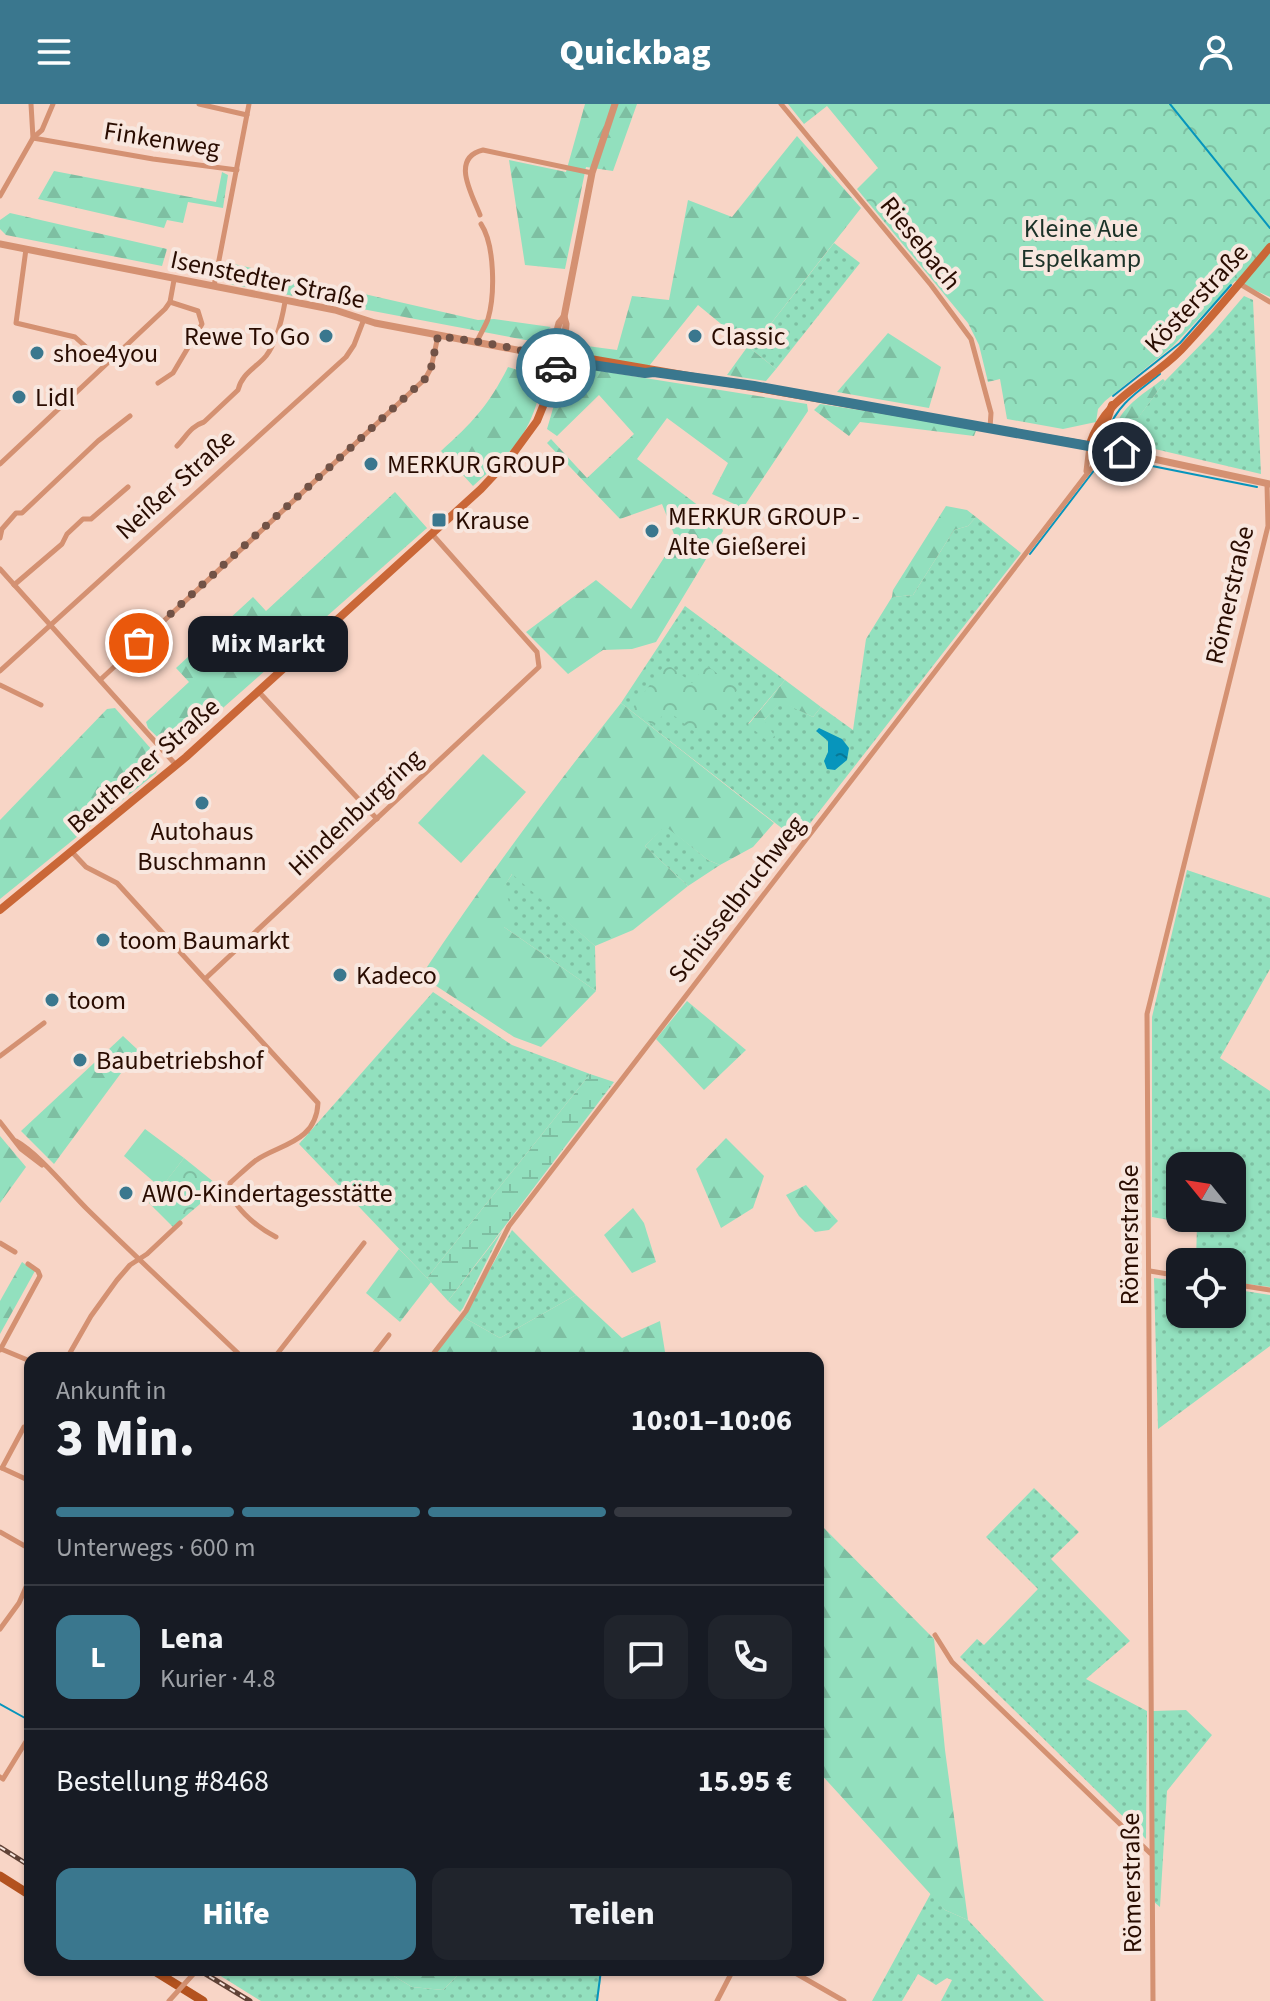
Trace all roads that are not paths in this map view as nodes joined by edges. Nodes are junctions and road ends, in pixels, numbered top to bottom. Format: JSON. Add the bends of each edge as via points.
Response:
{"nodes":[{"id":1,"x":31,"y":104,"type":"edge"},
{"id":2,"x":53,"y":104,"type":"edge"},
{"id":3,"x":199,"y":104,"type":"edge"},
{"id":4,"x":249,"y":104,"type":"edge"},
{"id":5,"x":615,"y":104,"type":"edge"},
{"id":6,"x":781,"y":104,"type":"edge"},
{"id":7,"x":247,"y":115,"type":"junction"},
{"id":8,"x":33,"y":138,"type":"junction"},
{"id":9,"x":237,"y":170,"type":"junction"},
{"id":10,"x":592,"y":173,"type":"junction"},
{"id":11,"x":0,"y":196,"type":"edge"},
{"id":12,"x":480,"y":215,"type":"dead end"},
{"id":13,"x":481,"y":224,"type":"dead end"},
{"id":14,"x":0,"y":244,"type":"edge"},
{"id":15,"x":1270,"y":247,"type":"edge"},
{"id":16,"x":26,"y":249,"type":"junction"},
{"id":17,"x":174,"y":280,"type":"junction"},
{"id":18,"x":1239,"y":284,"type":"junction"},
{"id":19,"x":214,"y":287,"type":"junction"},
{"id":20,"x":170,"y":302,"type":"junction"},
{"id":21,"x":285,"y":302,"type":"junction"},
{"id":22,"x":1270,"y":302,"type":"edge"},
{"id":23,"x":564,"y":317,"type":"junction"},
{"id":24,"x":364,"y":319,"type":"junction"},
{"id":25,"x":438,"y":336,"type":"junction"},
{"id":26,"x":477,"y":343,"type":"junction"},
{"id":27,"x":548,"y":355,"type":"junction"},
{"id":28,"x":563,"y":358,"type":"junction"},
{"id":29,"x":105,"y":364,"type":"junction"},
{"id":30,"x":158,"y":383,"type":"dead end"},
{"id":31,"x":544,"y":409,"type":"junction"},
{"id":32,"x":130,"y":416,"type":"dead end"},
{"id":33,"x":990,"y":428,"type":"junction"},
{"id":34,"x":177,"y":446,"type":"dead end"},
{"id":35,"x":1094,"y":446,"type":"junction"},
{"id":36,"x":0,"y":464,"type":"edge"},
{"id":37,"x":1269,"y":484,"type":"edge"},
{"id":38,"x":128,"y":487,"type":"dead end"},
{"id":39,"x":431,"y":533,"type":"junction"},
{"id":40,"x":0,"y":538,"type":"edge"},
{"id":41,"x":0,"y":569,"type":"edge"},
{"id":42,"x":14,"y":585,"type":"junction"},
{"id":43,"x":50,"y":625,"type":"junction"},
{"id":44,"x":0,"y":671,"type":"edge"},
{"id":45,"x":100,"y":680,"type":"junction"},
{"id":46,"x":0,"y":685,"type":"edge"},
{"id":47,"x":258,"y":691,"type":"junction"},
{"id":48,"x":41,"y":705,"type":"dead end"},
{"id":49,"x":176,"y":765,"type":"junction"},
{"id":50,"x":377,"y":819,"type":"junction"},
{"id":51,"x":72,"y":852,"type":"junction"},
{"id":52,"x":0,"y":910,"type":"edge"},
{"id":53,"x":205,"y":979,"type":"junction"},
{"id":54,"x":44,"y":1023,"type":"dead end"},
{"id":55,"x":0,"y":1056,"type":"edge"},
{"id":56,"x":0,"y":1122,"type":"edge"},
{"id":57,"x":180,"y":1223,"type":"dead end"},
{"id":58,"x":276,"y":1237,"type":"dead end"},
{"id":59,"x":0,"y":1243,"type":"edge"},
{"id":60,"x":364,"y":1243,"type":"dead end"},
{"id":61,"x":15,"y":1252,"type":"dead end"},
{"id":62,"x":139,"y":1258,"type":"junction"},
{"id":63,"x":28,"y":1264,"type":"dead end"},
{"id":64,"x":1150,"y":1271,"type":"junction"},
{"id":65,"x":1166,"y":1274,"type":"edge"},
{"id":66,"x":1246,"y":1286,"type":"edge"},
{"id":67,"x":1270,"y":1290,"type":"edge"},
{"id":68,"x":389,"y":1335,"type":"dead end"},
{"id":69,"x":0,"y":1350,"type":"edge"},
{"id":70,"x":70,"y":1352,"type":"edge"},
{"id":71,"x":237,"y":1352,"type":"edge"},
{"id":72,"x":279,"y":1352,"type":"edge"},
{"id":73,"x":376,"y":1352,"type":"edge"},
{"id":74,"x":435,"y":1352,"type":"edge"},
{"id":75,"x":24,"y":1359,"type":"edge"},
{"id":76,"x":24,"y":1427,"type":"dead end"},
{"id":77,"x":1,"y":1468,"type":"edge"},
{"id":78,"x":24,"y":1478,"type":"edge"},
{"id":79,"x":0,"y":1532,"type":"edge"},
{"id":80,"x":24,"y":1546,"type":"edge"},
{"id":81,"x":24,"y":1592,"type":"edge"},
{"id":82,"x":0,"y":1629,"type":"edge"},
{"id":83,"x":935,"y":1635,"type":"dead end"},
{"id":84,"x":24,"y":1745,"type":"edge"},
{"id":85,"x":0,"y":1777,"type":"edge"},
{"id":86,"x":1150,"y":1853,"type":"junction"},
{"id":87,"x":0,"y":1876,"type":"edge"},
{"id":88,"x":24,"y":1891,"type":"edge"},
{"id":89,"x":163,"y":1976,"type":"edge"},
{"id":90,"x":192,"y":1976,"type":"edge"},
{"id":91,"x":730,"y":1976,"type":"edge"},
{"id":92,"x":800,"y":1976,"type":"edge"},
{"id":93,"x":169,"y":2001,"type":"edge"},
{"id":94,"x":203,"y":2001,"type":"edge"},
{"id":95,"x":717,"y":2001,"type":"edge"},
{"id":96,"x":844,"y":2001,"type":"edge"},
{"id":97,"x":1153,"y":2001,"type":"edge"}],
"edges":[{"from":1,"to":8,"type":"street"},
{"from":2,"to":8,"type":"street"},
{"from":3,"to":7,"type":"street"},
{"from":4,"to":7,"type":"street"},
{"from":5,"to":10,"type":"street","name":"Beuthener Straße"},
{"from":6,"to":33,"type":"street","name":"Riesebach","via":[[971,339],[991,413]]},
{"from":7,"to":9,"type":"street"},
{"from":8,"to":9,"type":"street","name":"Finkenweg"},
{"from":8,"to":11,"type":"street"},
{"from":9,"to":19,"type":"street"},
{"from":10,"to":12,"type":"street","via":[[477,151],[469,156],[464,172]]},
{"from":10,"to":23,"type":"street","name":"Beuthener Straße"},
{"from":13,"to":26,"type":"street","via":[[493,282],[488,319]]},
{"from":14,"to":16,"type":"street","name":"Isenstedter Straße"},
{"from":15,"to":18,"type":"main road","name":"Kösterstraße"},
{"from":16,"to":17,"type":"street","name":"Isenstedter Straße"},
{"from":16,"to":29,"type":"street","via":[[16,323],[75,337]]},
{"from":17,"to":19,"type":"street","name":"Isenstedter Straße"},
{"from":17,"to":20,"type":"street"},
{"from":18,"to":22,"type":"street"},
{"from":18,"to":35,"type":"main road","name":"Kösterstraße","via":[[1166,364],[1112,405],[1099,421]]},
{"from":19,"to":21,"type":"street","name":"Isenstedter Straße"},
{"from":20,"to":29,"type":"street"},
{"from":20,"to":30,"type":"street","via":[[198,311],[202,324],[173,373]]},
{"from":21,"to":24,"type":"street","name":"Isenstedter Straße"},
{"from":21,"to":34,"type":"street","via":[[267,355]]},
{"from":23,"to":27,"type":"street","name":"Beuthener Straße"},
{"from":23,"to":28,"type":"street","name":"Beuthener Straße"},
{"from":24,"to":25,"type":"street","name":"Isenstedter Straße"},
{"from":24,"to":43,"type":"street","name":"Neißer Straße","via":[[346,357]]},
{"from":25,"to":26,"type":"street","name":"Isenstedter Straße"},
{"from":25,"to":45,"type":"street","via":[[425,379]]},
{"from":26,"to":27,"type":"street","name":"Isenstedter Straße"},
{"from":27,"to":28,"type":"main road"},
{"from":27,"to":28,"type":"main road"},
{"from":27,"to":31,"type":"main road","name":"Beuthener Straße"},
{"from":28,"to":31,"type":"main road","name":"Beuthener Straße"},
{"from":28,"to":33,"type":"main road"},
{"from":29,"to":36,"type":"street"},
{"from":31,"to":39,"type":"main road","name":"Beuthener Straße","via":[[510,458]]},
{"from":32,"to":40,"type":"street","via":[[16,513]]},
{"from":33,"to":35,"type":"main road"},
{"from":35,"to":37,"type":"street"},
{"from":35,"to":74,"type":"street","name":"Schüsselbruchweg","via":[[1086,472],[509,1226],[466,1311]]},
{"from":37,"to":64,"type":"street","name":"Römerstraße","via":[[1268,526],[1147,1014]]},
{"from":38,"to":42,"type":"street","via":[[91,519],[83,519]]},
{"from":39,"to":47,"type":"main road","name":"Beuthener Straße"},
{"from":39,"to":50,"type":"street","name":"Hindenburgring","via":[[537,652],[539,667]]},
{"from":41,"to":42,"type":"street"},
{"from":42,"to":43,"type":"street"},
{"from":43,"to":44,"type":"street","name":"Neißer Straße"},
{"from":43,"to":45,"type":"street"},
{"from":45,"to":49,"type":"street"},
{"from":46,"to":48,"type":"street"},
{"from":47,"to":49,"type":"main road","name":"Beuthener Straße"},
{"from":47,"to":50,"type":"street"},
{"from":49,"to":51,"type":"main road","name":"Beuthener Straße"},
{"from":50,"to":53,"type":"street","name":"Hindenburgring"},
{"from":51,"to":52,"type":"main road","name":"Beuthener Straße"},
{"from":51,"to":53,"type":"street","via":[[86,867],[117,883]]},
{"from":53,"to":58,"type":"street","via":[[318,1103],[317,1116],[297,1141],[257,1160],[230,1183],[233,1200]]},
{"from":54,"to":55,"type":"street"},
{"from":56,"to":62,"type":"street","via":[[21,1149]]},
{"from":57,"to":62,"type":"street"},
{"from":59,"to":61,"type":"street"},
{"from":60,"to":72,"type":"street"},
{"from":62,"to":70,"type":"street","via":[[117,1280]]},
{"from":62,"to":71,"type":"street"},
{"from":63,"to":69,"type":"street","via":[[40,1276]]},
{"from":64,"to":65,"type":"street"},
{"from":64,"to":86,"type":"street","name":"Römerstraße"},
{"from":66,"to":67,"type":"street"},
{"from":68,"to":73,"type":"street"},
{"from":69,"to":75,"type":"street"},
{"from":76,"to":77,"type":"street"},
{"from":77,"to":78,"type":"street"},
{"from":79,"to":80,"type":"street"},
{"from":81,"to":82,"type":"street"},
{"from":83,"to":86,"type":"street","via":[[952,1662]]},
{"from":84,"to":85,"type":"street"},
{"from":86,"to":97,"type":"street","name":"Römerstraße"},
{"from":87,"to":88,"type":"main road"},
{"from":89,"to":94,"type":"main road"},
{"from":90,"to":93,"type":"street","bridge":true},
{"from":91,"to":95,"type":"street"},
{"from":92,"to":96,"type":"street"}]}
